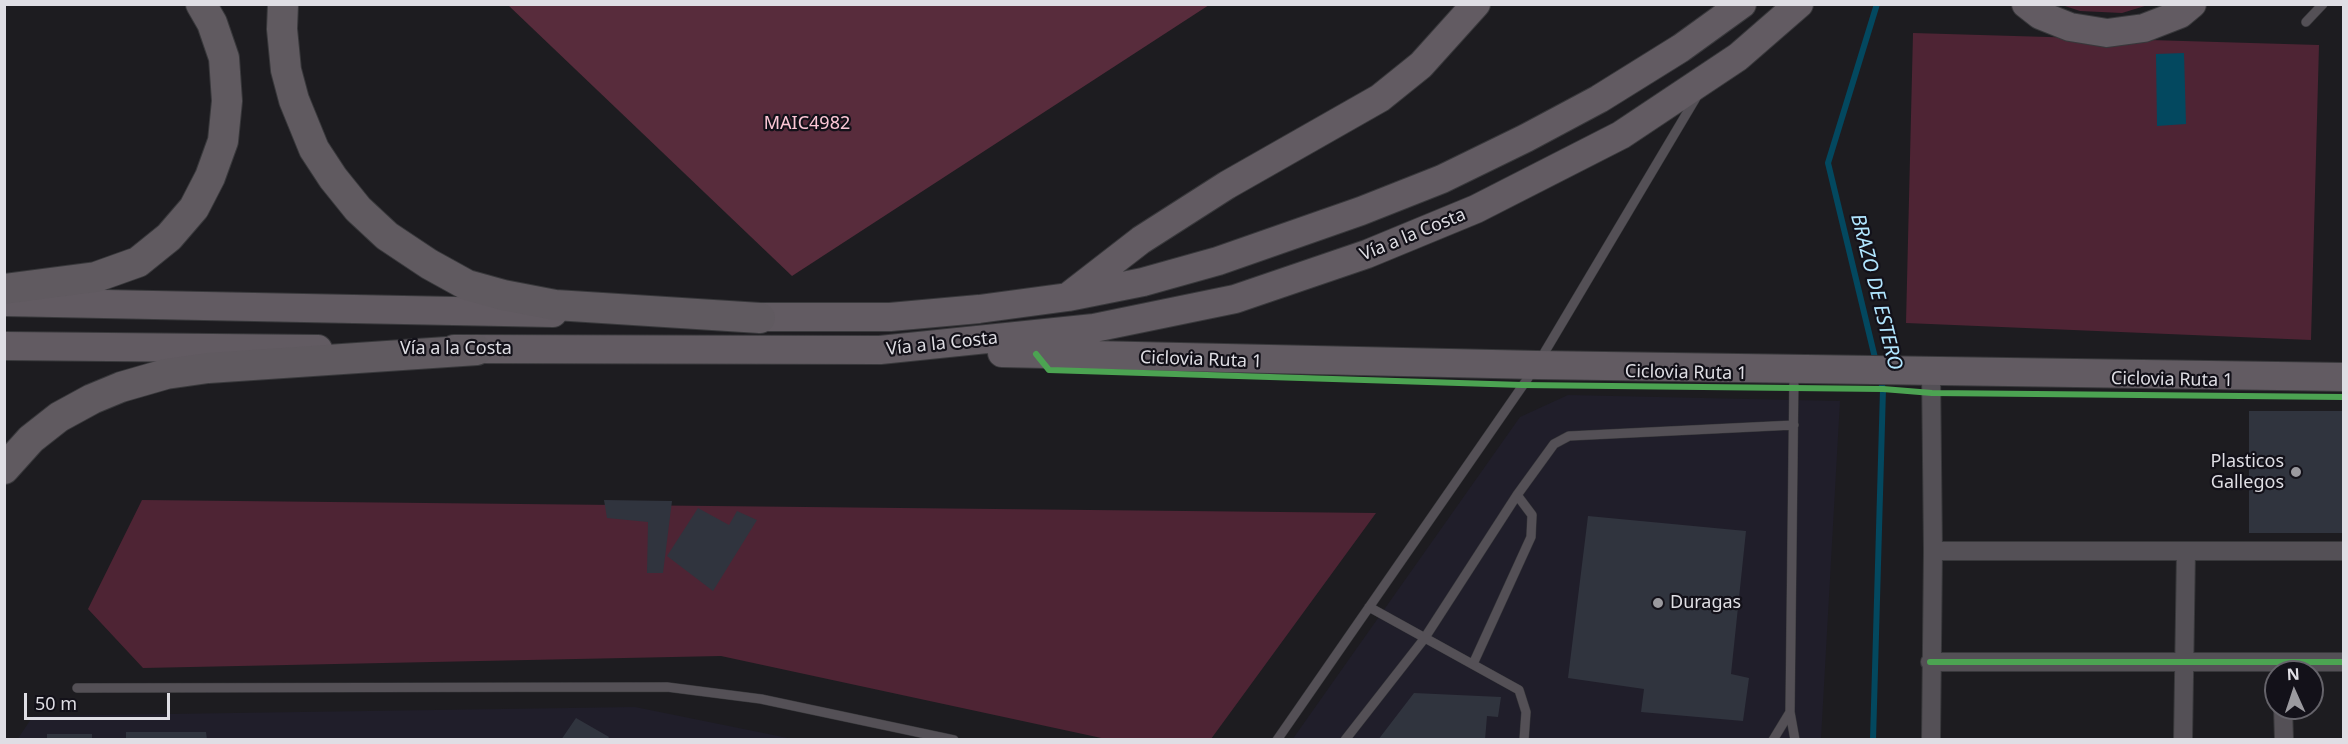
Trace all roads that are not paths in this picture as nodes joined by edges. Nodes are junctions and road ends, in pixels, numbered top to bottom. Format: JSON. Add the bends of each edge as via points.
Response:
{"nodes":[{"id":1,"x":201,"y":4,"type":"edge"},
{"id":2,"x":284,"y":4,"type":"edge"},
{"id":3,"x":1476,"y":4,"type":"edge"},
{"id":4,"x":1799,"y":4,"type":"edge"},
{"id":5,"x":2026,"y":4,"type":"edge"},
{"id":6,"x":2192,"y":4,"type":"edge"},
{"id":7,"x":2323,"y":4,"type":"edge"},
{"id":8,"x":1726,"y":10,"type":"edge"},
{"id":9,"x":2306,"y":22,"type":"dead end"},
{"id":10,"x":1710,"y":75,"type":"junction"},
{"id":11,"x":4,"y":289,"type":"edge"},
{"id":12,"x":1068,"y":297,"type":"junction"},
{"id":13,"x":4,"y":302,"type":"edge"},
{"id":14,"x":760,"y":318,"type":"junction"},
{"id":15,"x":4,"y":346,"type":"edge"},
{"id":16,"x":477,"y":350,"type":"junction"},
{"id":17,"x":880,"y":351,"type":"junction"},
{"id":18,"x":1537,"y":364,"type":"junction"},
{"id":19,"x":1794,"y":369,"type":"junction"},
{"id":20,"x":1930,"y":371,"type":"junction"},
{"id":21,"x":2343,"y":377,"type":"edge"},
{"id":22,"x":1794,"y":425,"type":"junction"},
{"id":23,"x":4,"y":469,"type":"edge"},
{"id":24,"x":1516,"y":495,"type":"junction"},
{"id":25,"x":1933,"y":551,"type":"junction"},
{"id":26,"x":2186,"y":551,"type":"junction"},
{"id":27,"x":2343,"y":551,"type":"edge"},
{"id":28,"x":1369,"y":607,"type":"junction"},
{"id":29,"x":1424,"y":639,"type":"junction"},
{"id":30,"x":2184,"y":661,"type":"junction"},
{"id":31,"x":1930,"y":662,"type":"junction"},
{"id":32,"x":2343,"y":662,"type":"edge"},
{"id":33,"x":1473,"y":664,"type":"junction"},
{"id":34,"x":2324,"y":664,"type":"edge"},
{"id":35,"x":2264,"y":666,"type":"edge"},
{"id":36,"x":77,"y":688,"type":"dead end"},
{"id":37,"x":1790,"y":712,"type":"junction"},
{"id":38,"x":2283,"y":720,"type":"edge"},
{"id":39,"x":954,"y":740,"type":"edge"},
{"id":40,"x":1277,"y":740,"type":"edge"},
{"id":41,"x":1345,"y":740,"type":"edge"},
{"id":42,"x":1524,"y":740,"type":"edge"},
{"id":43,"x":1773,"y":740,"type":"edge"},
{"id":44,"x":1795,"y":740,"type":"edge"},
{"id":45,"x":1930,"y":740,"type":"edge"},
{"id":46,"x":2183,"y":740,"type":"edge"},
{"id":47,"x":2284,"y":740,"type":"edge"}],
"edges":[{"from":1,"to":11,"type":"highway","via":[[224,58],[227,101],[223,141],[194,208],[170,237],[138,262],[96,277]]},
{"from":2,"to":14,"type":"highway","via":[[286,70],[315,149],[358,209],[387,236],[429,264],[467,285],[555,305]]},
{"from":3,"to":12,"type":"main road","via":[[1421,65],[1380,98],[1227,184],[1141,240]]},
{"from":4,"to":10,"type":"main road","name":"Vía a la Costa","via":[[1738,57]]},
{"from":5,"to":6,"type":"main road","via":[[2040,15],[2070,27],[2107,33],[2144,28],[2180,14]]},
{"from":7,"to":9,"type":"lane"},
{"from":8,"to":12,"type":"main road","name":"Vía a la Costa","via":[[1599,99],[1442,179],[1361,212],[1218,261]]},
{"from":10,"to":17,"type":"main road","name":"Vía a la Costa","via":[[1621,135],[1476,209],[1367,255],[1235,299],[1094,328]]},
{"from":10,"to":18,"type":"lane"},
{"from":12,"to":14,"type":"main road","name":"Vía a la Costa","via":[[890,317]]},
{"from":13,"to":14,"type":"main road","name":"Vía a la Costa"},
{"from":15,"to":16,"type":"main road","name":"Vía a la Costa"},
{"from":16,"to":17,"type":"main road","name":"Vía a la Costa"},
{"from":16,"to":23,"type":"highway","via":[[166,374],[121,387],[59,417],[31,439]]},
{"from":17,"to":18,"type":"main road"},
{"from":18,"to":19,"type":"main road"},
{"from":18,"to":28,"type":"lane"},
{"from":19,"to":20,"type":"main road"},
{"from":19,"to":22,"type":"lane"},
{"from":20,"to":21,"type":"main road"},
{"from":20,"to":25,"type":"street"},
{"from":22,"to":24,"type":"lane","via":[[1569,436],[1554,444]]},
{"from":22,"to":37,"type":"lane"},
{"from":24,"to":29,"type":"lane"},
{"from":24,"to":33,"type":"lane","via":[[1532,515],[1531,537]]},
{"from":25,"to":26,"type":"street"},
{"from":25,"to":31,"type":"street"},
{"from":26,"to":27,"type":"street"},
{"from":26,"to":30,"type":"street"},
{"from":28,"to":29,"type":"lane"},
{"from":28,"to":40,"type":"lane"},
{"from":29,"to":33,"type":"lane"},
{"from":29,"to":41,"type":"lane"},
{"from":30,"to":31,"type":"street"},
{"from":30,"to":35,"type":"street"},
{"from":30,"to":46,"type":"street"},
{"from":31,"to":45,"type":"street"},
{"from":32,"to":34,"type":"street"},
{"from":33,"to":42,"type":"lane","via":[[1519,690],[1526,712]]},
{"from":36,"to":39,"type":"lane","via":[[667,687],[761,699]]},
{"from":37,"to":43,"type":"lane"},
{"from":37,"to":44,"type":"lane"},
{"from":38,"to":47,"type":"street"}]}
